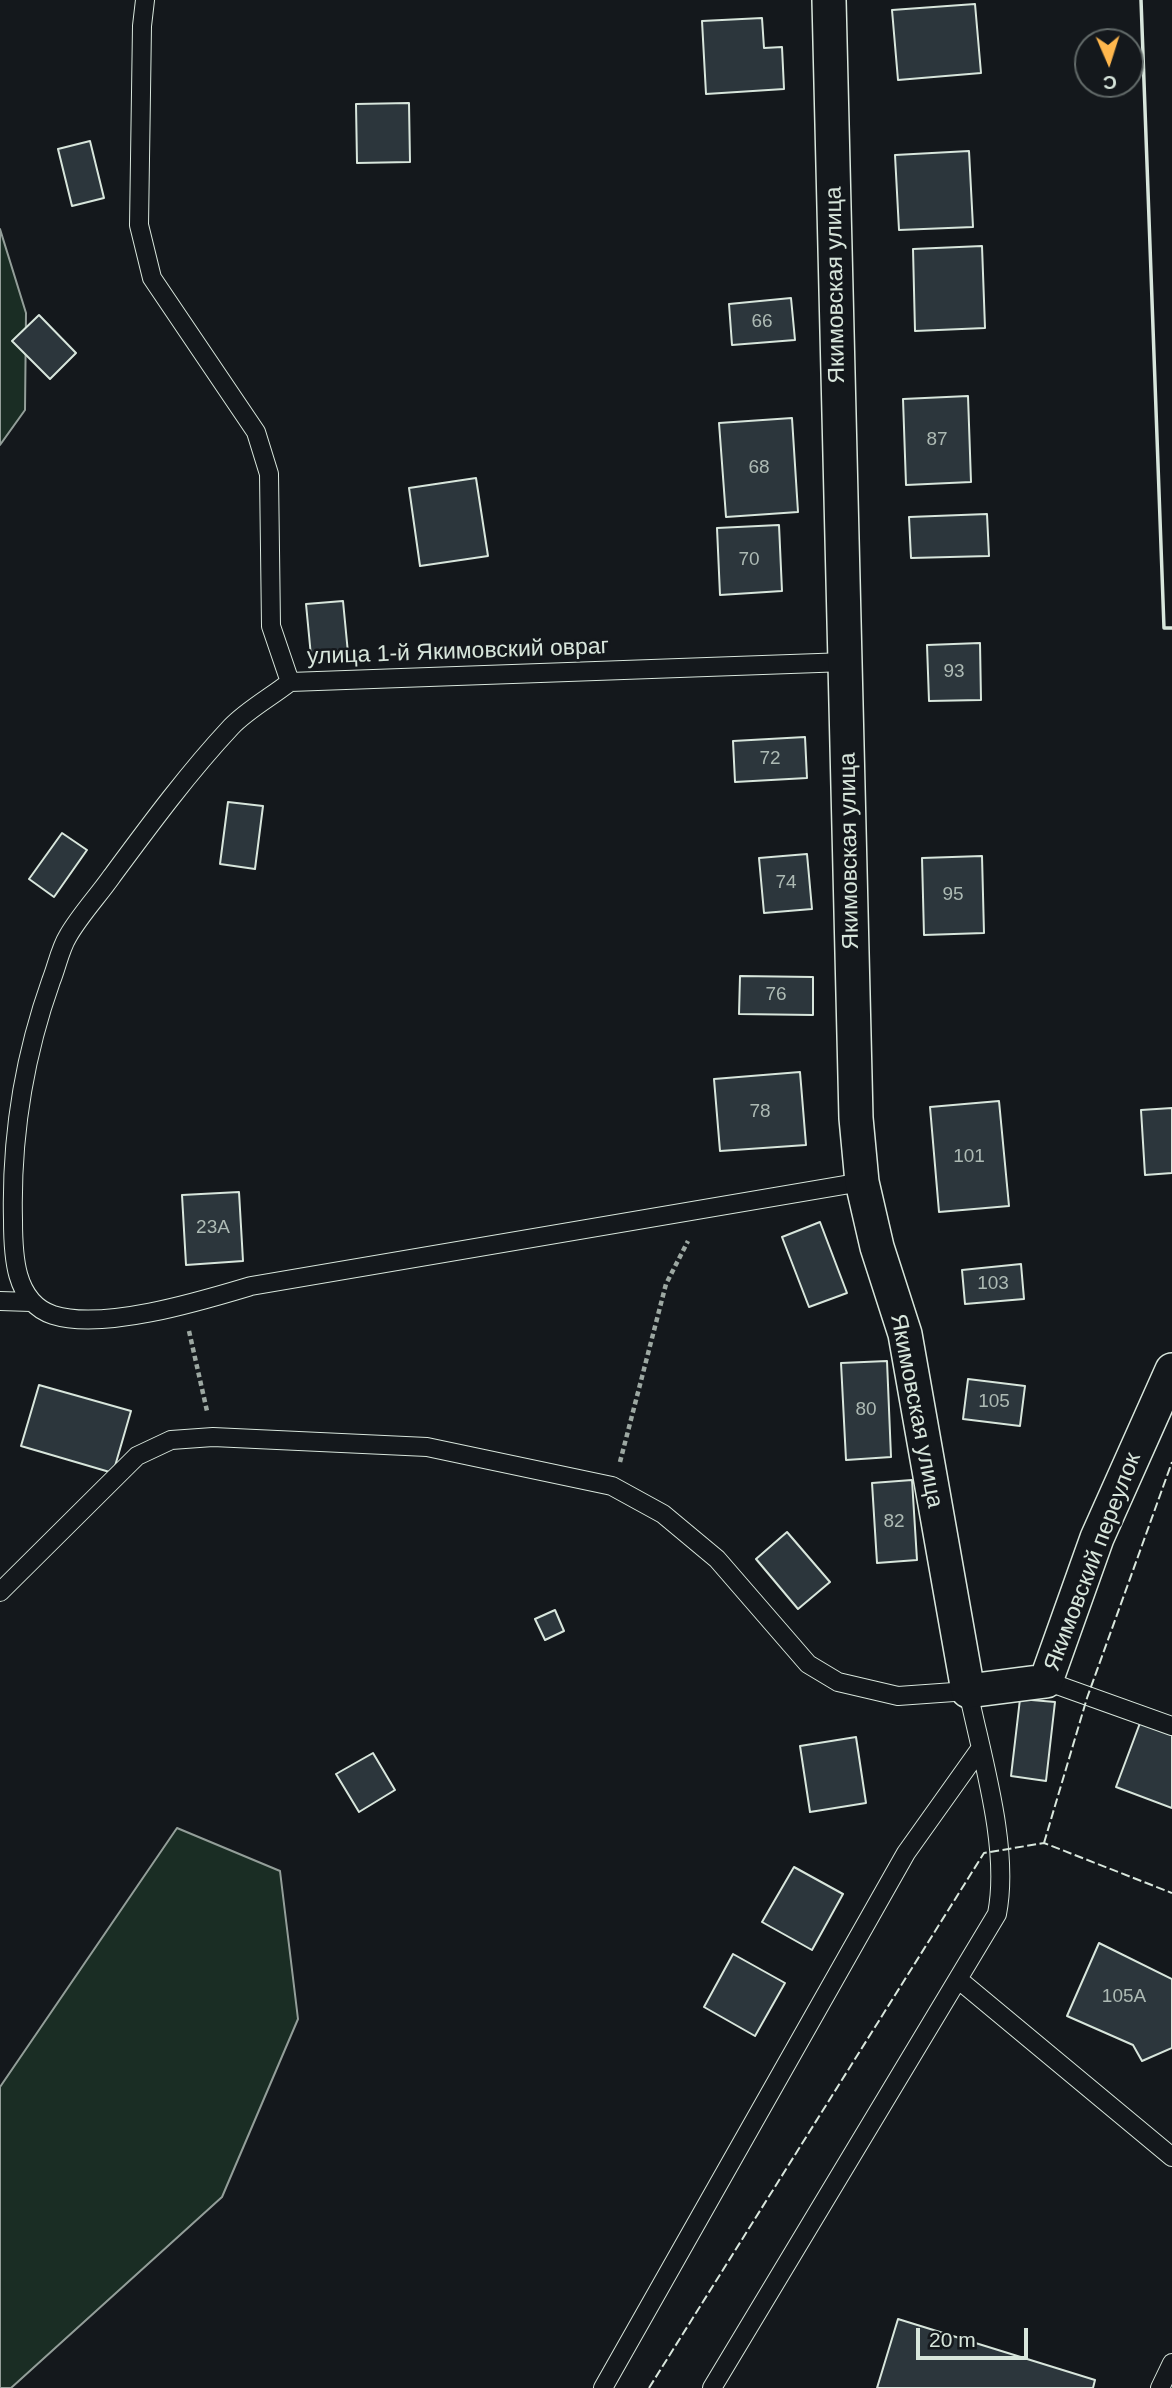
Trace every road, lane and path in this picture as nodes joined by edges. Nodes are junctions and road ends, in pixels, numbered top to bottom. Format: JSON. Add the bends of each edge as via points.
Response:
{"nodes":[{"id":1,"x":145,"y":0,"type":"edge"},
{"id":2,"x":829,"y":0,"type":"edge"},
{"id":3,"x":846,"y":662,"type":"junction"},
{"id":4,"x":290,"y":682,"type":"junction"},
{"id":5,"x":862,"y":1182,"type":"junction"},
{"id":6,"x":705,"y":1206,"type":"junction"},
{"id":7,"x":0,"y":1301,"type":"edge"},
{"id":8,"x":31,"y":1301,"type":"junction"},
{"id":9,"x":183,"y":1307,"type":"junction"},
{"id":10,"x":1172,"y":1370,"type":"edge"},
{"id":11,"x":214,"y":1437,"type":"junction"},
{"id":12,"x":612,"y":1486,"type":"junction"},
{"id":13,"x":0,"y":1592,"type":"edge"},
{"id":14,"x":1046,"y":1681,"type":"junction"},
{"id":15,"x":968,"y":1691,"type":"junction"},
{"id":16,"x":1172,"y":1726,"type":"edge"},
{"id":17,"x":980,"y":1749,"type":"junction"},
{"id":18,"x":959,"y":1980,"type":"junction"},
{"id":19,"x":1172,"y":2157,"type":"edge"},
{"id":20,"x":1172,"y":2363,"type":"edge"},
{"id":21,"x":603,"y":2388,"type":"edge"},
{"id":22,"x":712,"y":2388,"type":"edge"},
{"id":23,"x":1160,"y":2388,"type":"edge"}],
"edges":[{"from":1,"to":4,"type":"lane","name":"улица 1-й Якимовский овраг","via":[[139,225],[152,278],[256,432],[269,474],[271,626]]},
{"from":2,"to":3,"type":"street","name":"Якимовская улица"},
{"from":3,"to":4,"type":"lane","name":"улица 1-й Якимовский овраг"},
{"from":3,"to":5,"type":"street","name":"Якимовская улица","via":[[856,1118]]},
{"from":4,"to":8,"type":"lane","via":[[232,725],[67,937],[36,1023],[19,1111],[12,1184],[13,1239],[18,1279]]},
{"from":5,"to":6,"type":"lane"},
{"from":5,"to":15,"type":"street","name":"Якимовская улица","via":[[905,1334]]},
{"from":6,"to":9,"type":"lane","via":[[251,1286]]},
{"from":6,"to":12,"type":"path","via":[[666,1284],[631,1430]]},
{"from":7,"to":8,"type":"lane"},
{"from":8,"to":9,"type":"lane","via":[[53,1315],[88,1318]]},
{"from":9,"to":11,"type":"path"},
{"from":10,"to":14,"type":"street","name":"Якимовский переулок","via":[[1097,1538]]},
{"from":11,"to":12,"type":"lane","via":[[427,1447]]},
{"from":11,"to":13,"type":"lane","via":[[171,1440],[137,1456]]},
{"from":12,"to":15,"type":"lane","via":[[663,1514],[717,1559],[808,1664],[838,1682],[898,1696]]},
{"from":14,"to":15,"type":"street","name":"Якимовский переулок"},
{"from":14,"to":16,"type":"lane"},
{"from":15,"to":17,"type":"lane"},
{"from":17,"to":18,"type":"lane","via":[[1000,1851],[1002,1888],[997,1914]]},
{"from":17,"to":21,"type":"lane","via":[[906,1853]]},
{"from":18,"to":19,"type":"lane"},
{"from":18,"to":22,"type":"lane"},
{"from":20,"to":23,"type":"lane"}]}
